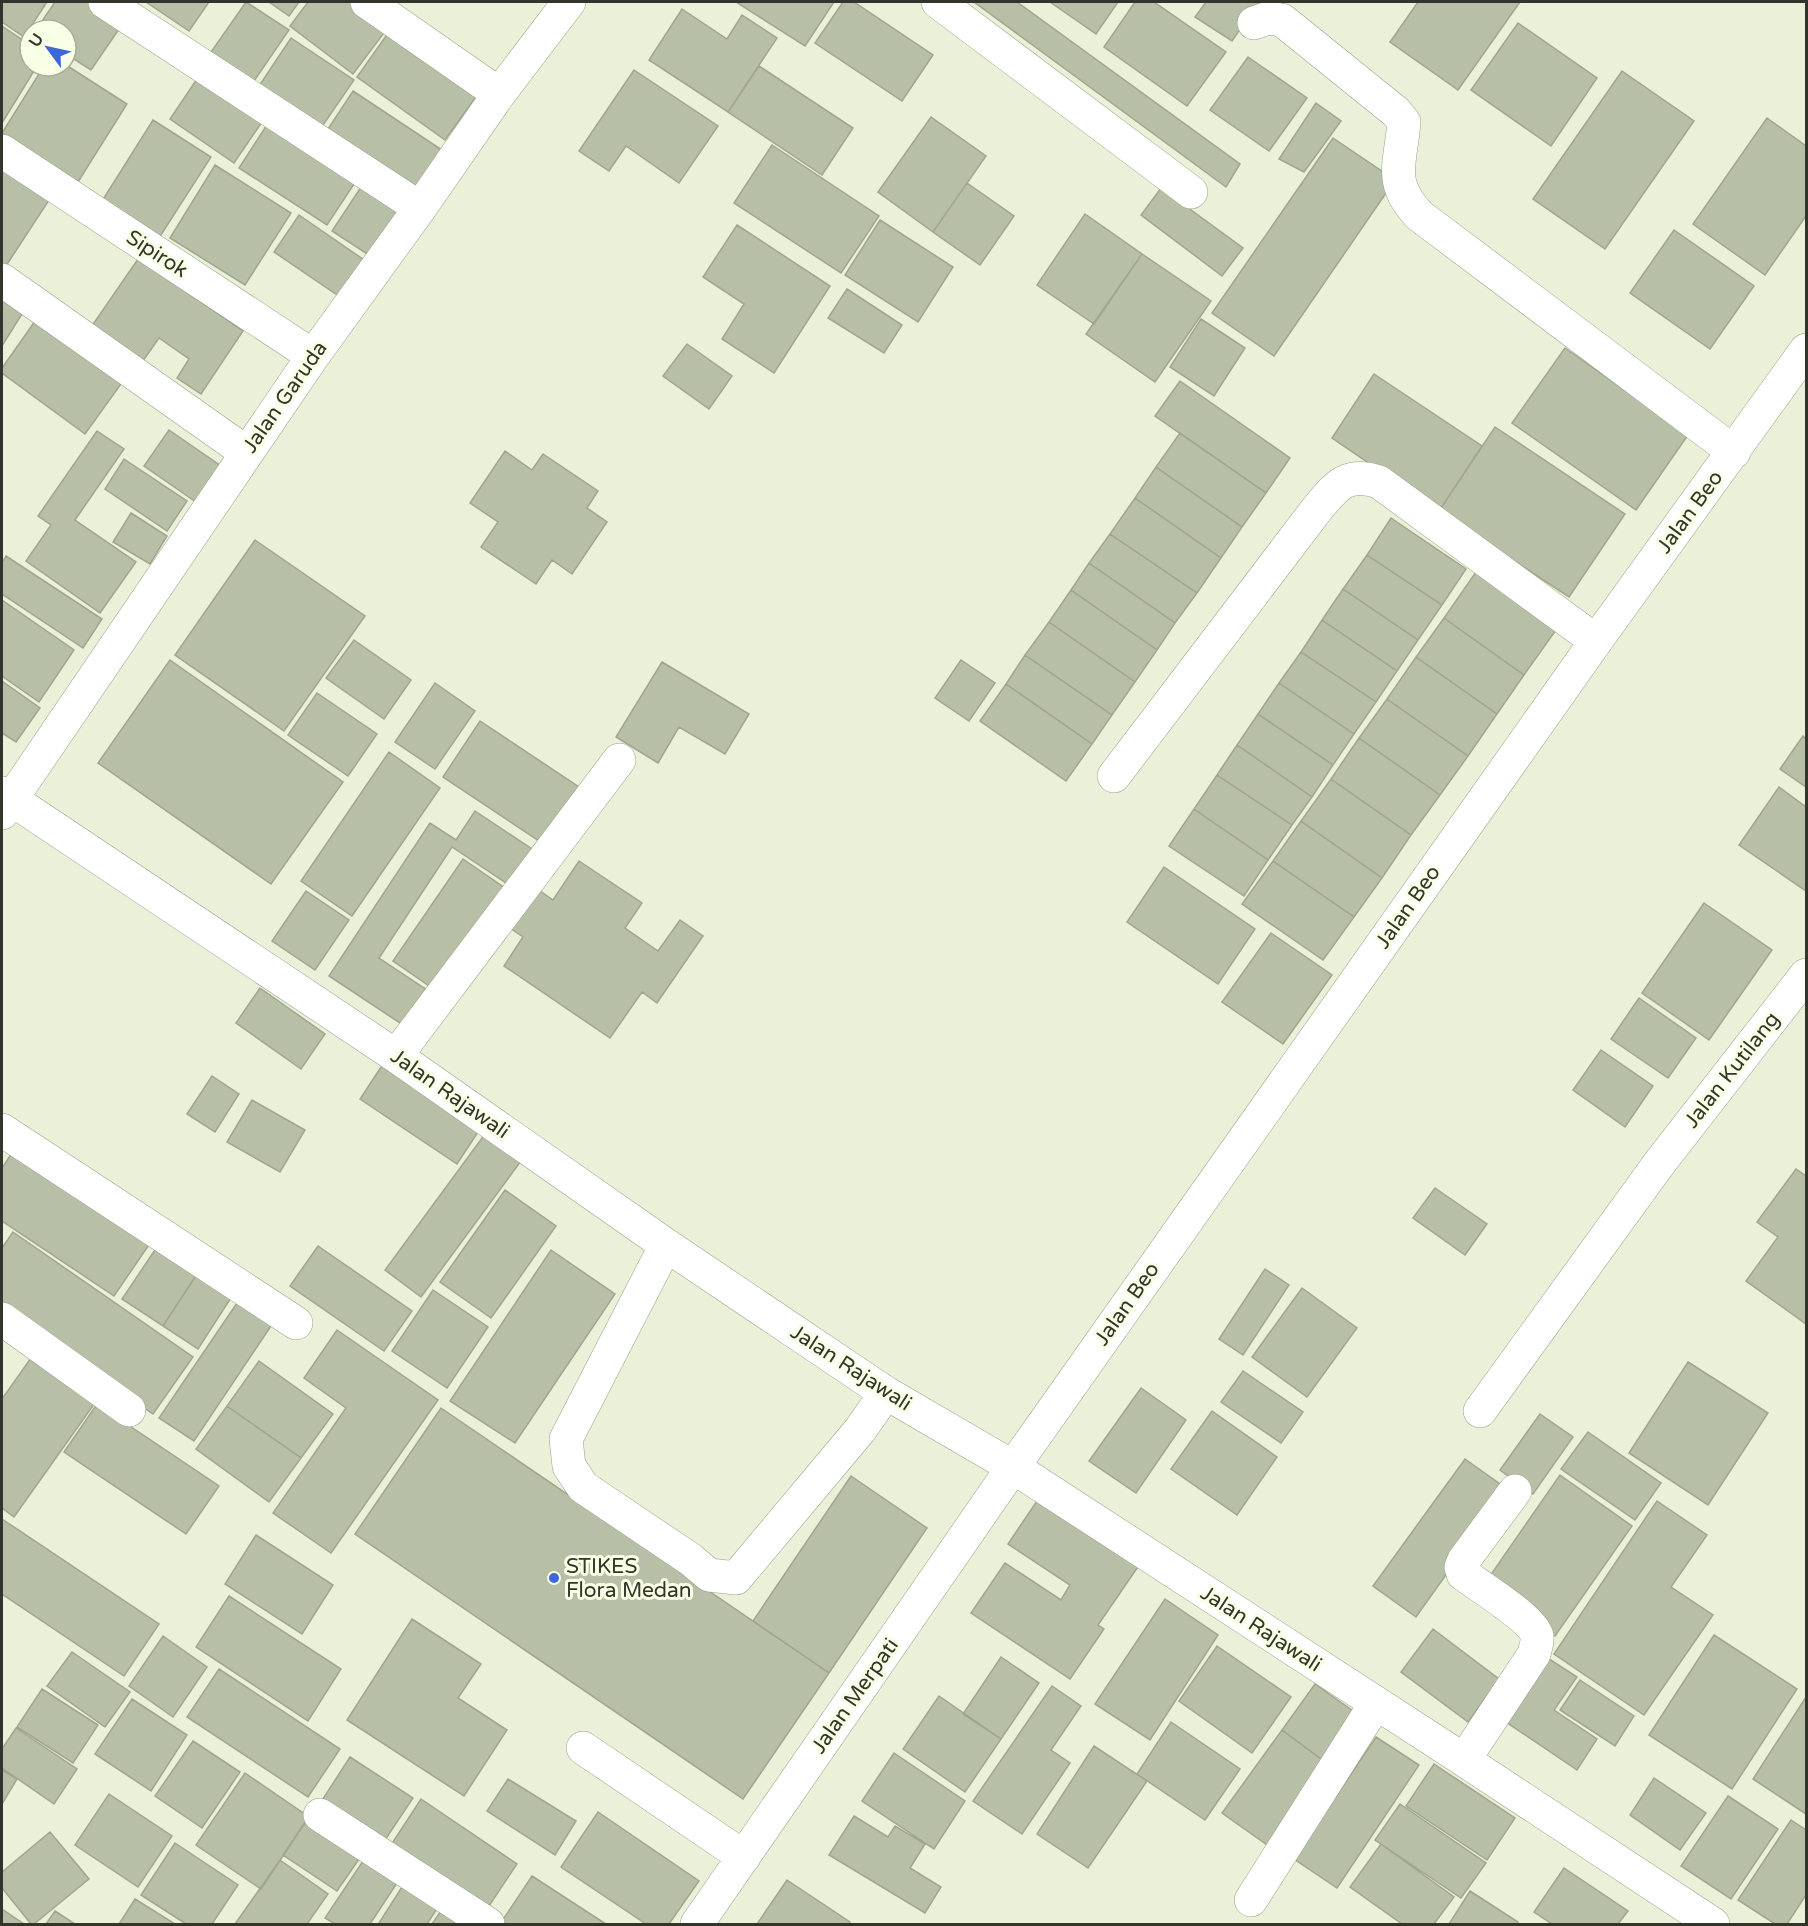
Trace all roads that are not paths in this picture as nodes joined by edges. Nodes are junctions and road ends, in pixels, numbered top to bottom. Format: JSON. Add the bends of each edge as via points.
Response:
{"nodes":[{"id":1,"x":105,"y":2,"type":"edge"},
{"id":2,"x":367,"y":2,"type":"edge"},
{"id":3,"x":569,"y":2,"type":"edge"},
{"id":4,"x":938,"y":2,"type":"edge"},
{"id":5,"x":1254,"y":23,"type":"dead end"},
{"id":6,"x":499,"y":94,"type":"junction"},
{"id":7,"x":2,"y":151,"type":"edge"},
{"id":8,"x":1191,"y":192,"type":"dead end"},
{"id":9,"x":420,"y":208,"type":"junction"},
{"id":10,"x":2,"y":280,"type":"edge"},
{"id":11,"x":1806,"y":350,"type":"edge"},
{"id":12,"x":313,"y":356,"type":"junction"},
{"id":13,"x":1734,"y":452,"type":"junction"},
{"id":14,"x":247,"y":453,"type":"junction"},
{"id":15,"x":1596,"y":641,"type":"junction"},
{"id":16,"x":619,"y":760,"type":"dead end"},
{"id":17,"x":1114,"y":776,"type":"dead end"},
{"id":18,"x":5,"y":802,"type":"edge"},
{"id":19,"x":1806,"y":975,"type":"edge"},
{"id":20,"x":396,"y":1056,"type":"junction"},
{"id":21,"x":2,"y":1130,"type":"edge"},
{"id":22,"x":666,"y":1245,"type":"junction"},
{"id":23,"x":2,"y":1319,"type":"edge"},
{"id":24,"x":296,"y":1323,"type":"dead end"},
{"id":25,"x":886,"y":1393,"type":"junction"},
{"id":26,"x":129,"y":1410,"type":"dead end"},
{"id":27,"x":1480,"y":1412,"type":"dead end"},
{"id":28,"x":1013,"y":1467,"type":"junction"},
{"id":29,"x":1515,"y":1491,"type":"dead end"},
{"id":30,"x":1376,"y":1703,"type":"junction"},
{"id":31,"x":583,"y":1748,"type":"dead end"},
{"id":32,"x":1464,"y":1760,"type":"junction"},
{"id":33,"x":320,"y":1815,"type":"dead end"},
{"id":34,"x":744,"y":1857,"type":"junction"},
{"id":35,"x":1251,"y":1900,"type":"dead end"},
{"id":36,"x":488,"y":1924,"type":"edge"},
{"id":37,"x":697,"y":1924,"type":"edge"},
{"id":38,"x":1713,"y":1924,"type":"edge"}],
"edges":[{"from":1,"to":9,"type":"street"},
{"from":2,"to":6,"type":"street"},
{"from":3,"to":6,"type":"street","name":"Jalan Garuda"},
{"from":4,"to":8,"type":"street"},
{"from":5,"to":13,"type":"street","via":[[1268,18],[1282,20],[1396,112],[1404,122],[1400,186],[1407,202],[1420,216]]},
{"from":6,"to":9,"type":"street","name":"Jalan Garuda"},
{"from":7,"to":12,"type":"street","name":"Sipirok"},
{"from":9,"to":12,"type":"street","name":"Jalan Garuda"},
{"from":10,"to":14,"type":"street"},
{"from":11,"to":13,"type":"street","name":"Jalan Beo"},
{"from":12,"to":14,"type":"street","name":"Jalan Garuda"},
{"from":13,"to":15,"type":"street","name":"Jalan Beo"},
{"from":14,"to":18,"type":"street","name":"Jalan Garuda"},
{"from":15,"to":17,"type":"street","via":[[1379,482],[1358,477],[1346,480],[1317,509]]},
{"from":15,"to":28,"type":"street","name":"Jalan Beo"},
{"from":16,"to":20,"type":"street"},
{"from":18,"to":20,"type":"street","name":"Jalan Rajawali"},
{"from":19,"to":27,"type":"street","name":"Jalan Kutilang","via":[[1658,1165]]},
{"from":20,"to":22,"type":"street","name":"Jalan Rajawali"},
{"from":21,"to":24,"type":"street"},
{"from":22,"to":25,"type":"street","name":"Jalan Rajawali"},
{"from":22,"to":25,"type":"street","via":[[566,1439],[569,1466],[583,1487],[709,1575],[736,1578],[860,1430]]},
{"from":23,"to":26,"type":"street"},
{"from":25,"to":28,"type":"street","name":"Jalan Rajawali"},
{"from":28,"to":30,"type":"street","name":"Jalan Rajawali"},
{"from":28,"to":34,"type":"street","name":"Jalan Merpati"},
{"from":29,"to":32,"type":"street","via":[[1461,1567],[1463,1574],[1529,1622],[1537,1643],[1534,1654]]},
{"from":30,"to":32,"type":"street","name":"Jalan Rajawali"},
{"from":30,"to":35,"type":"street"},
{"from":31,"to":34,"type":"street"},
{"from":32,"to":38,"type":"street","name":"Jalan Rajawali"},
{"from":33,"to":36,"type":"street"},
{"from":34,"to":37,"type":"street","name":"Jalan Merpati"}]}
